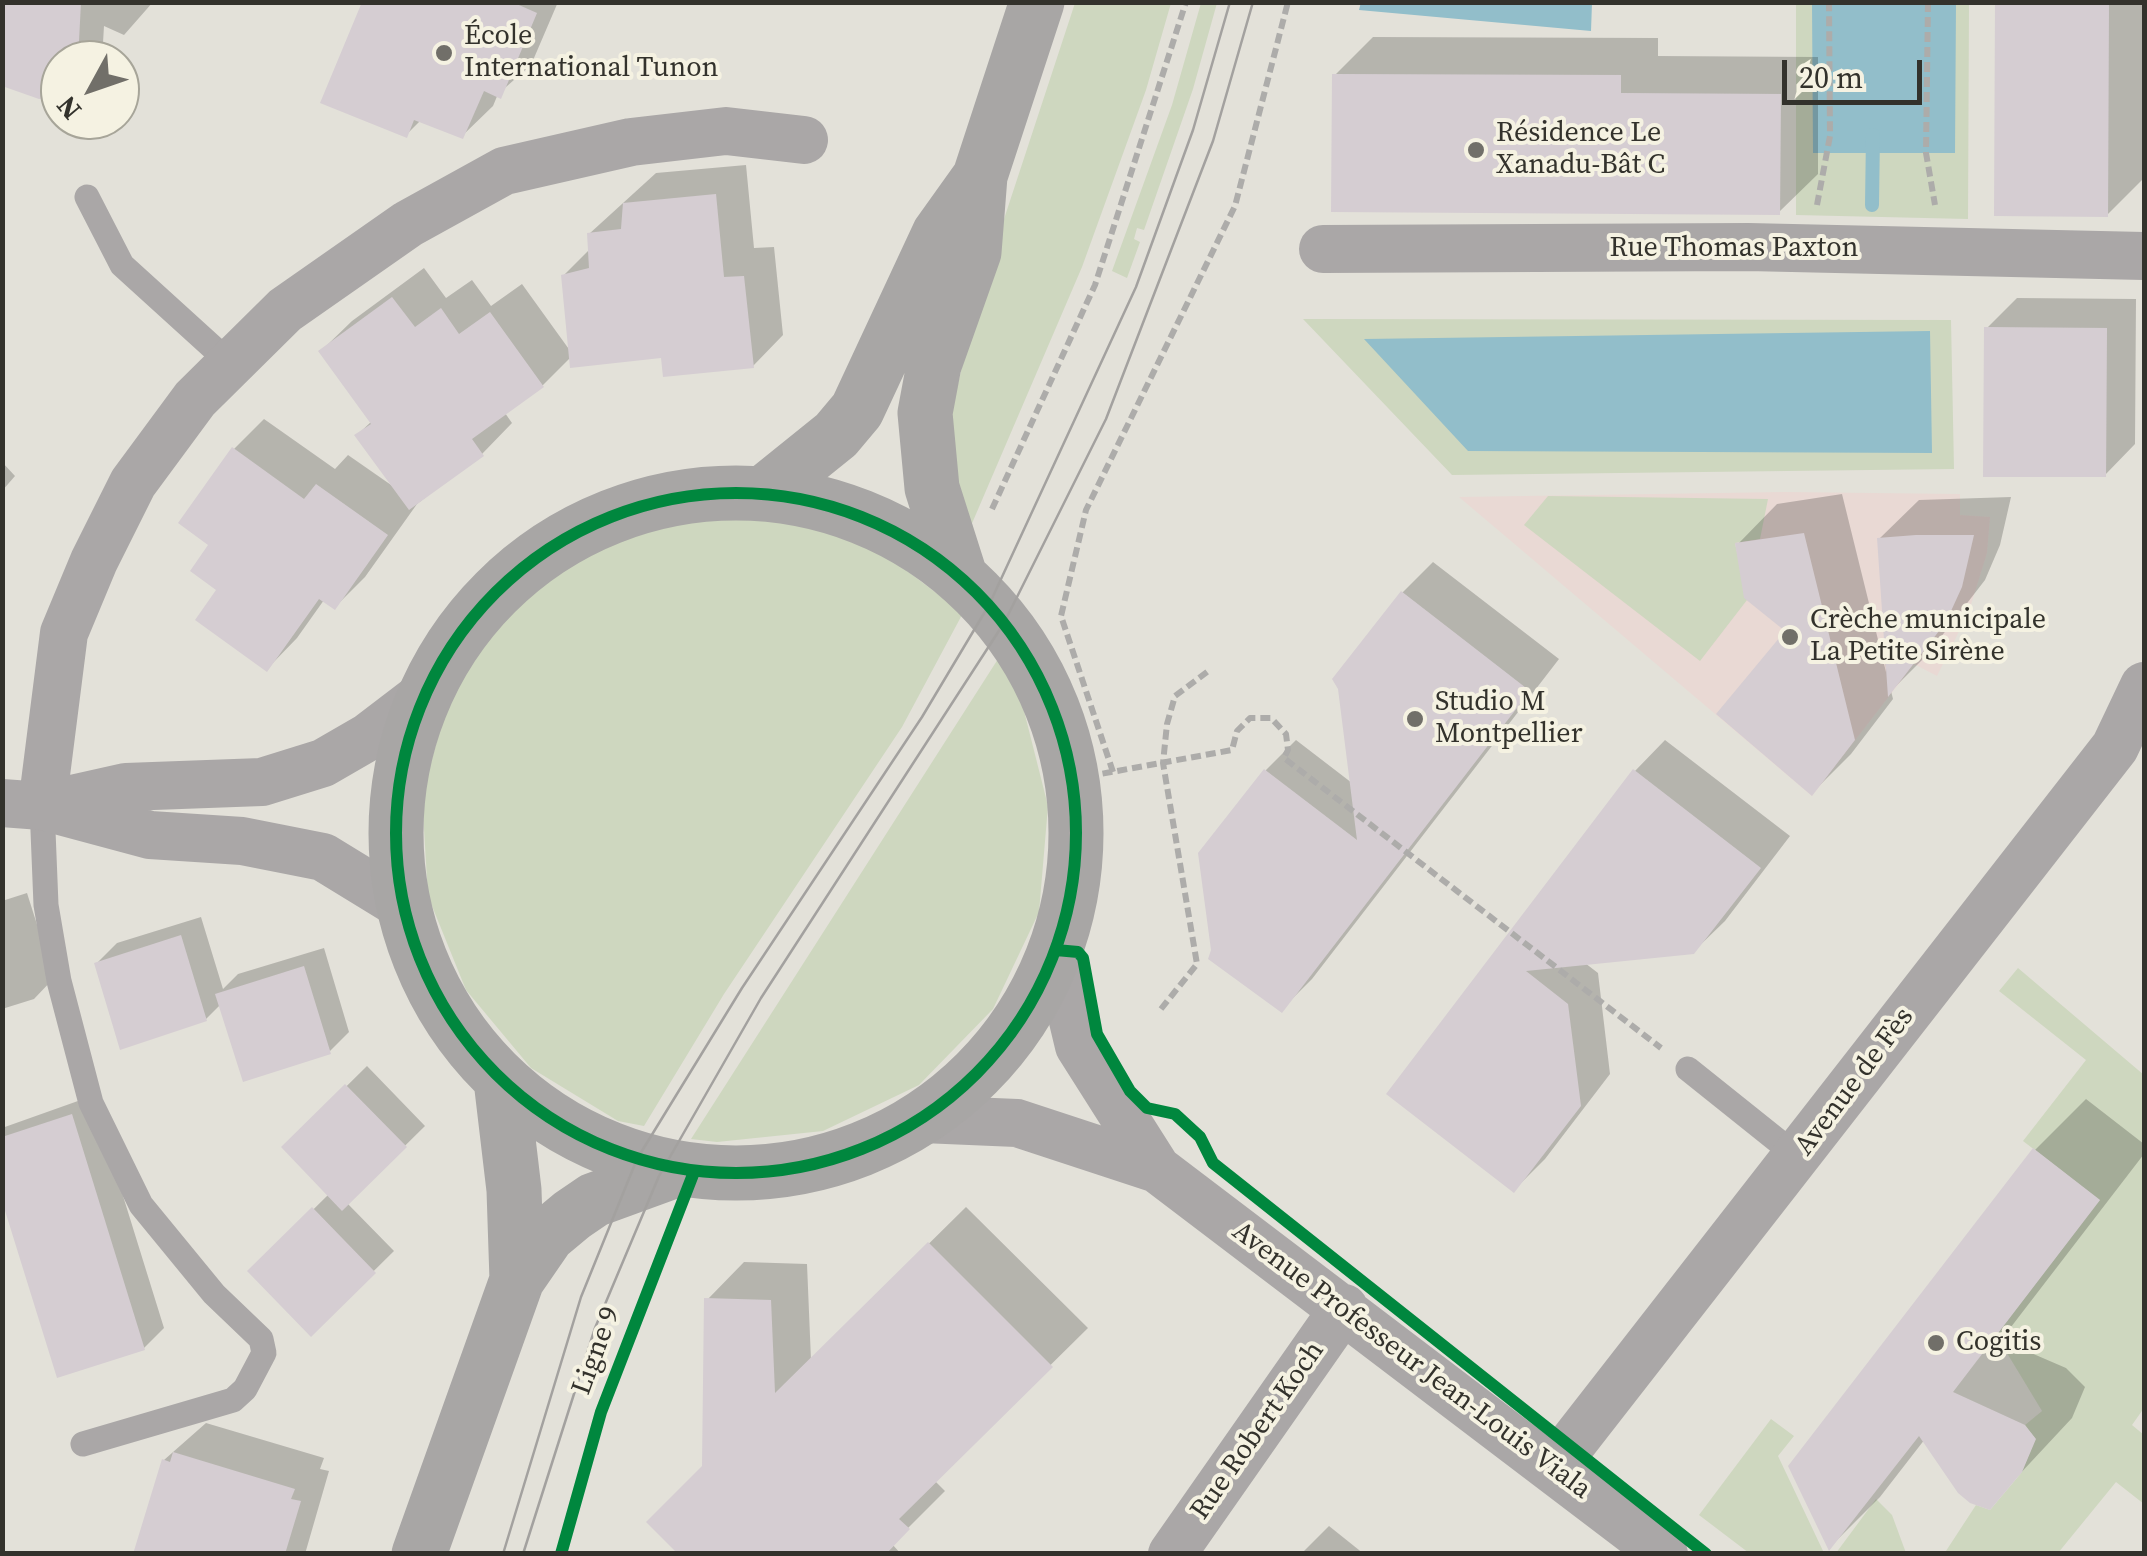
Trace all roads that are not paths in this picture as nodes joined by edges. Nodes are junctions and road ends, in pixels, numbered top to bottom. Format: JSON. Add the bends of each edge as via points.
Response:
{"nodes":[{"id":1,"x":1037,"y":2,"type":"edge"},
{"id":2,"x":804,"y":140,"type":"dead end"},
{"id":3,"x":980,"y":176,"type":"junction"},
{"id":4,"x":87,"y":197,"type":"dead end"},
{"id":5,"x":1323,"y":249,"type":"dead end"},
{"id":6,"x":2144,"y":256,"type":"edge"},
{"id":7,"x":231,"y":364,"type":"junction"},
{"id":8,"x":764,"y":493,"type":"junction"},
{"id":9,"x":966,"y":582,"type":"junction"},
{"id":10,"x":2144,"y":686,"type":"edge"},
{"id":11,"x":424,"y":695,"type":"junction"},
{"id":12,"x":22,"y":804,"type":"edge"},
{"id":13,"x":402,"y":906,"type":"junction"},
{"id":14,"x":1056,"y":950,"type":"junction"},
{"id":15,"x":1688,"y":1069,"type":"road end"},
{"id":16,"x":501,"y":1080,"type":"junction"},
{"id":17,"x":923,"y":1119,"type":"junction"},
{"id":18,"x":1798,"y":1156,"type":"junction"},
{"id":19,"x":679,"y":1169,"type":"junction"},
{"id":20,"x":1157,"y":1169,"type":"junction"},
{"id":21,"x":517,"y":1280,"type":"junction"},
{"id":22,"x":1344,"y":1308,"type":"junction"},
{"id":23,"x":83,"y":1444,"type":"dead end"},
{"id":24,"x":1553,"y":1468,"type":"junction"},
{"id":25,"x":420,"y":1554,"type":"edge"},
{"id":26,"x":1172,"y":1554,"type":"edge"},
{"id":27,"x":1664,"y":1554,"type":"edge"}],
"edges":[{"from":1,"to":3,"type":"main road"},
{"from":2,"to":7,"type":"street","via":[[726,131],[632,142],[504,171],[408,224],[286,310]]},
{"from":3,"to":8,"type":"main road","via":[[940,234],[857,410]]},
{"from":3,"to":9,"type":"main road","via":[[974,252],[934,365],[926,412],[932,488]]},
{"from":4,"to":7,"type":"lane","via":[[122,265]]},
{"from":5,"to":6,"type":"street","name":"Rue Thomas Paxton"},
{"from":7,"to":12,"type":"street","via":[[195,399],[133,483],[94,561],[64,634]]},
{"from":8,"to":9,"type":"main road","via":[[835,507],[900,535]]},
{"from":8,"to":11,"type":"main road","via":[[704,493],[644,504],[588,525],[490,595],[452,642]]},
{"from":9,"to":14,"type":"main road","via":[[1004,623],[1093,776]]},
{"from":10,"to":18,"type":"street","name":"Avenue de Fès","via":[[2114,746]]},
{"from":11,"to":12,"type":"street","via":[[322,763],[262,782],[126,788]]},
{"from":11,"to":13,"type":"main road","via":[[402,763],[395,834]]},
{"from":12,"to":13,"type":"street","via":[[150,835],[242,841],[322,857]]},
{"from":12,"to":23,"type":"lane","via":[[92,1103],[140,1205],[261,1339],[264,1353],[245,1390],[232,1400]]},
{"from":13,"to":16,"type":"main road","via":[[440,1000]]},
{"from":14,"to":17,"type":"main road","via":[[1024,1016],[979,1073]]},
{"from":14,"to":20,"type":"street","name":"Avenue Professeur Jean-Louis Viala","via":[[1079,1046]]},
{"from":15,"to":18,"type":"lane"},
{"from":16,"to":19,"type":"main road","via":[[588,1140]]},
{"from":16,"to":21,"type":"main road"},
{"from":17,"to":19,"type":"main road","via":[[836,1160],[790,1170]]},
{"from":17,"to":20,"type":"street","name":"Avenue Professeur Jean-Louis Viala","via":[[1017,1123]]},
{"from":18,"to":24,"type":"street","name":"Avenue de Fès"},
{"from":19,"to":21,"type":"main road","via":[[594,1200],[572,1215]]},
{"from":20,"to":22,"type":"street","name":"Avenue Professeur Jean-Louis Viala"},
{"from":21,"to":25,"type":"main road"},
{"from":22,"to":24,"type":"street","name":"Avenue Professeur Jean-Louis Viala"},
{"from":22,"to":26,"type":"street","name":"Rue Robert Koch"},
{"from":24,"to":27,"type":"street","name":"Avenue Professeur Jean-Louis Viala"}]}
